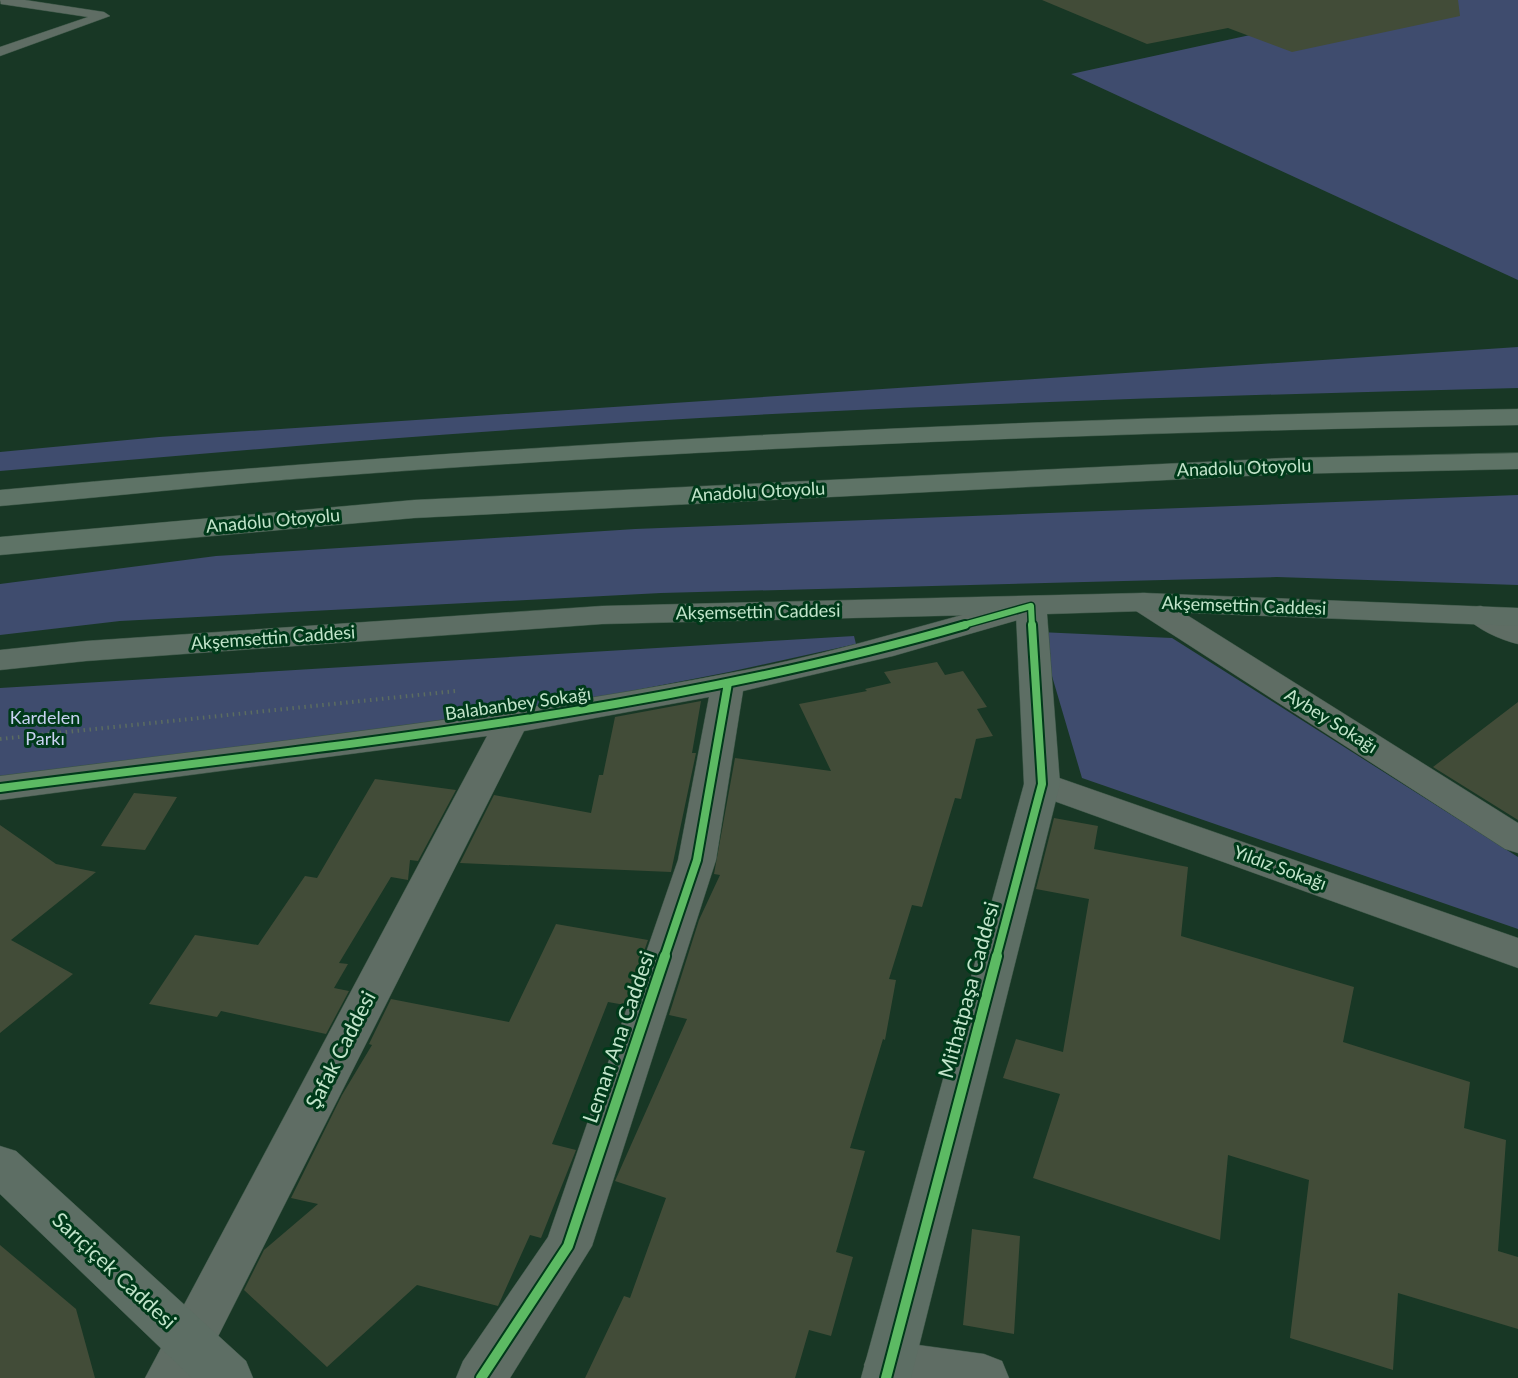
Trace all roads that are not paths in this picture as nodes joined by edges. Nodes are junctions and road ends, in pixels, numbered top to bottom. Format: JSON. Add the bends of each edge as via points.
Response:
{"nodes":[{"id":1,"x":1,"y":0,"type":"edge"},
{"id":2,"x":0,"y":52,"type":"edge"},
{"id":3,"x":1518,"y":417,"type":"edge"},
{"id":4,"x":1518,"y":461,"type":"edge"},
{"id":5,"x":0,"y":498,"type":"edge"},
{"id":6,"x":0,"y":548,"type":"edge"},
{"id":7,"x":1144,"y":602,"type":"junction"},
{"id":8,"x":1031,"y":606,"type":"junction"},
{"id":9,"x":1481,"y":615,"type":"junction"},
{"id":10,"x":1518,"y":617,"type":"edge"},
{"id":11,"x":1518,"y":635,"type":"edge"},
{"id":12,"x":0,"y":660,"type":"edge"},
{"id":13,"x":728,"y":683,"type":"junction"},
{"id":14,"x":511,"y":722,"type":"junction"},
{"id":15,"x":1042,"y":784,"type":"junction"},
{"id":16,"x":0,"y":788,"type":"edge"},
{"id":17,"x":1518,"y":840,"type":"edge"},
{"id":18,"x":1518,"y":953,"type":"edge"},
{"id":19,"x":0,"y":1165,"type":"edge"},
{"id":20,"x":180,"y":1360,"type":"edge"},
{"id":21,"x":888,"y":1371,"type":"edge"},
{"id":22,"x":228,"y":1378,"type":"edge"},
{"id":23,"x":481,"y":1378,"type":"edge"},
{"id":24,"x":984,"y":1378,"type":"edge"}],
"edges":[{"from":1,"to":2,"type":"lane","via":[[104,16]]},
{"from":3,"to":5,"type":"highway","via":[[1247,421],[664,447],[362,466]]},
{"from":4,"to":6,"type":"highway","name":"Anadolu Otoyolu","via":[[1286,466],[414,509]]},
{"from":7,"to":8,"type":"main road","name":"Akşemsettin Caddesi"},
{"from":7,"to":9,"type":"main road","name":"Akşemsettin Caddesi"},
{"from":7,"to":17,"type":"street","name":"Aybey Sokağı"},
{"from":8,"to":12,"type":"main road","name":"Akşemsettin Caddesi","via":[[602,615]]},
{"from":8,"to":13,"type":"street","name":"Balabanbey Sokağı","via":[[882,649]]},
{"from":8,"to":15,"type":"main road","name":"Mithatpaşa Caddesi"},
{"from":9,"to":10,"type":"main road","name":"Akşemsettin Caddesi"},
{"from":9,"to":11,"type":"street"},
{"from":13,"to":14,"type":"street","name":"Balabanbey Sokağı"},
{"from":13,"to":23,"type":"street","name":"Leman Ana Caddesi","via":[[697,860],[568,1246]]},
{"from":14,"to":16,"type":"street","name":"Balabanbey Sokağı"},
{"from":14,"to":20,"type":"street","name":"Şafak Caddesi"},
{"from":15,"to":18,"type":"street","name":"Yıldız Sokağı"},
{"from":15,"to":21,"type":"main road","name":"Mithatpaşa Caddesi"},
{"from":19,"to":20,"type":"main road","name":"Sarıçiçek Caddesi"},
{"from":20,"to":22,"type":"main road","name":"Sarıçiçek Caddesi"},
{"from":21,"to":24,"type":"street"}]}
